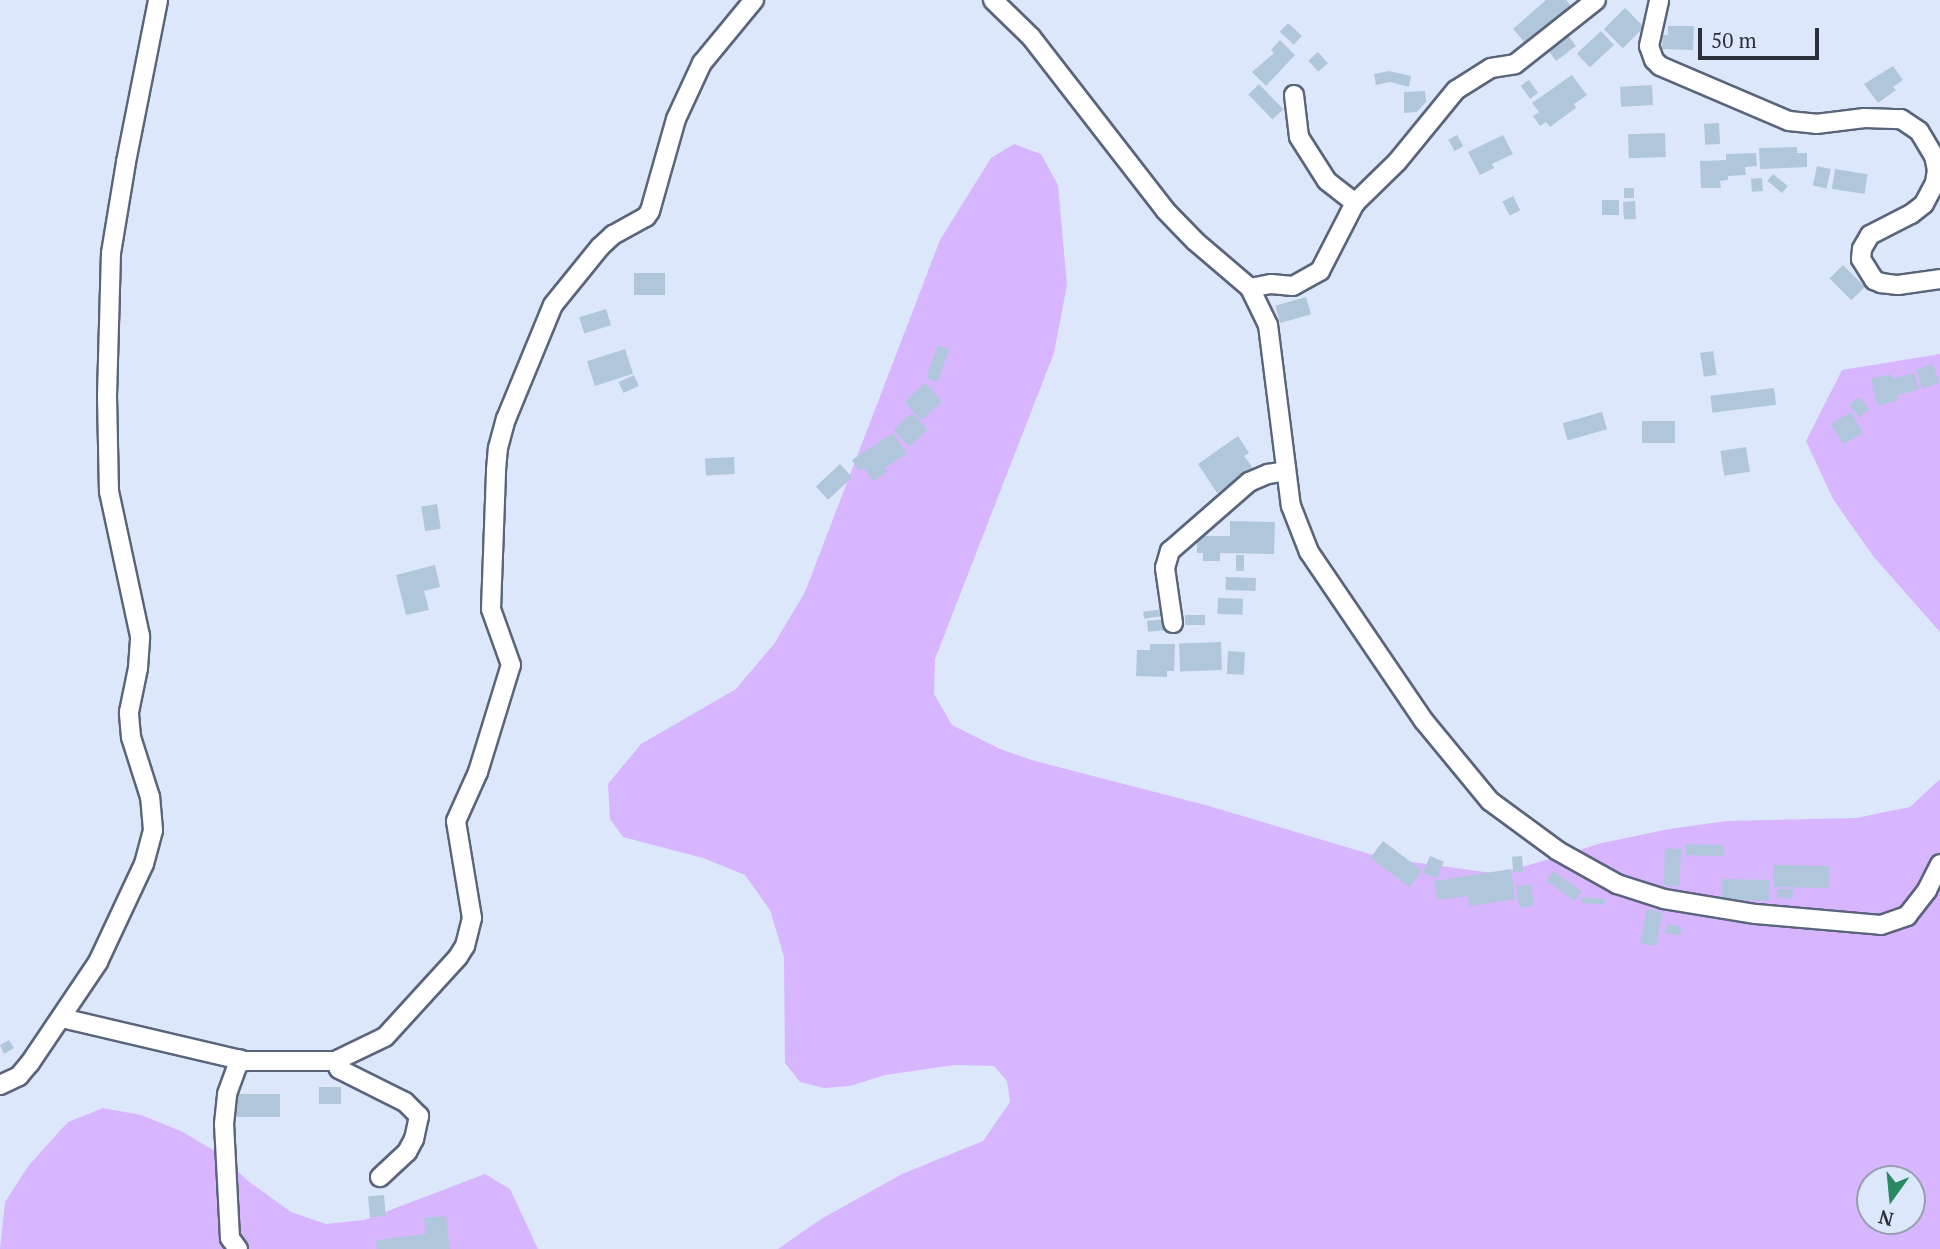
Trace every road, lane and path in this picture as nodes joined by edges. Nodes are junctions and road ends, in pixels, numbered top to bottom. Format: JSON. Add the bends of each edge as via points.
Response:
{"nodes":[{"id":1,"x":158,"y":0,"type":"edge"},
{"id":2,"x":754,"y":0,"type":"edge"},
{"id":3,"x":993,"y":0,"type":"edge"},
{"id":4,"x":1596,"y":0,"type":"edge"},
{"id":5,"x":1678,"y":0,"type":"edge"},
{"id":6,"x":1656,"y":1,"type":"edge"},
{"id":7,"x":1294,"y":95,"type":"dead end"},
{"id":8,"x":1354,"y":203,"type":"junction"},
{"id":9,"x":1940,"y":279,"type":"edge"},
{"id":10,"x":1250,"y":288,"type":"junction"},
{"id":11,"x":1286,"y":471,"type":"junction"},
{"id":12,"x":1173,"y":623,"type":"dead end"},
{"id":13,"x":1940,"y":864,"type":"edge"},
{"id":14,"x":62,"y":1018,"type":"junction"},
{"id":15,"x":240,"y":1059,"type":"junction"},
{"id":16,"x":335,"y":1061,"type":"junction"},
{"id":17,"x":0,"y":1085,"type":"edge"},
{"id":18,"x":380,"y":1177,"type":"dead end"},
{"id":19,"x":238,"y":1249,"type":"edge"}],
"edges":[{"from":1,"to":14,"type":"street","via":[[111,253],[107,396],[109,492],[140,636],[129,712],[131,737],[150,797],[153,830],[144,864],[98,962]]},
{"from":2,"to":16,"type":"street","via":[[702,63],[676,119],[646,217],[613,235],[553,305],[506,419],[497,459],[491,609],[511,665],[478,772],[456,821],[471,909],[465,946],[385,1037]]},
{"from":3,"to":10,"type":"street","via":[[1031,37],[1166,210]]},
{"from":4,"to":8,"type":"street","via":[[1515,64],[1491,68],[1456,90],[1398,162]]},
{"from":5,"to":6,"type":"street"},
{"from":6,"to":9,"type":"street","via":[[1649,46],[1660,66],[1789,121],[1901,119],[1919,131],[1934,156],[1935,183],[1924,204],[1912,214],[1870,235],[1861,259],[1881,283]]},
{"from":7,"to":8,"type":"street","via":[[1299,137],[1327,181]]},
{"from":8,"to":10,"type":"street","via":[[1320,271],[1293,286]]},
{"from":10,"to":11,"type":"street","via":[[1268,325]]},
{"from":11,"to":12,"type":"street","via":[[1249,482],[1170,551],[1165,568]]},
{"from":11,"to":13,"type":"street","via":[[1291,506],[1309,552],[1424,721],[1490,801],[1558,851],[1617,884],[1664,899],[1849,925],[1881,925],[1908,916]]},
{"from":14,"to":15,"type":"street"},
{"from":14,"to":17,"type":"street","via":[[19,1076]]},
{"from":15,"to":16,"type":"street"},
{"from":15,"to":19,"type":"street","via":[[227,1094],[224,1124],[230,1238]]},
{"from":16,"to":18,"type":"street","via":[[339,1069],[405,1102],[419,1116],[407,1152]]}]}
